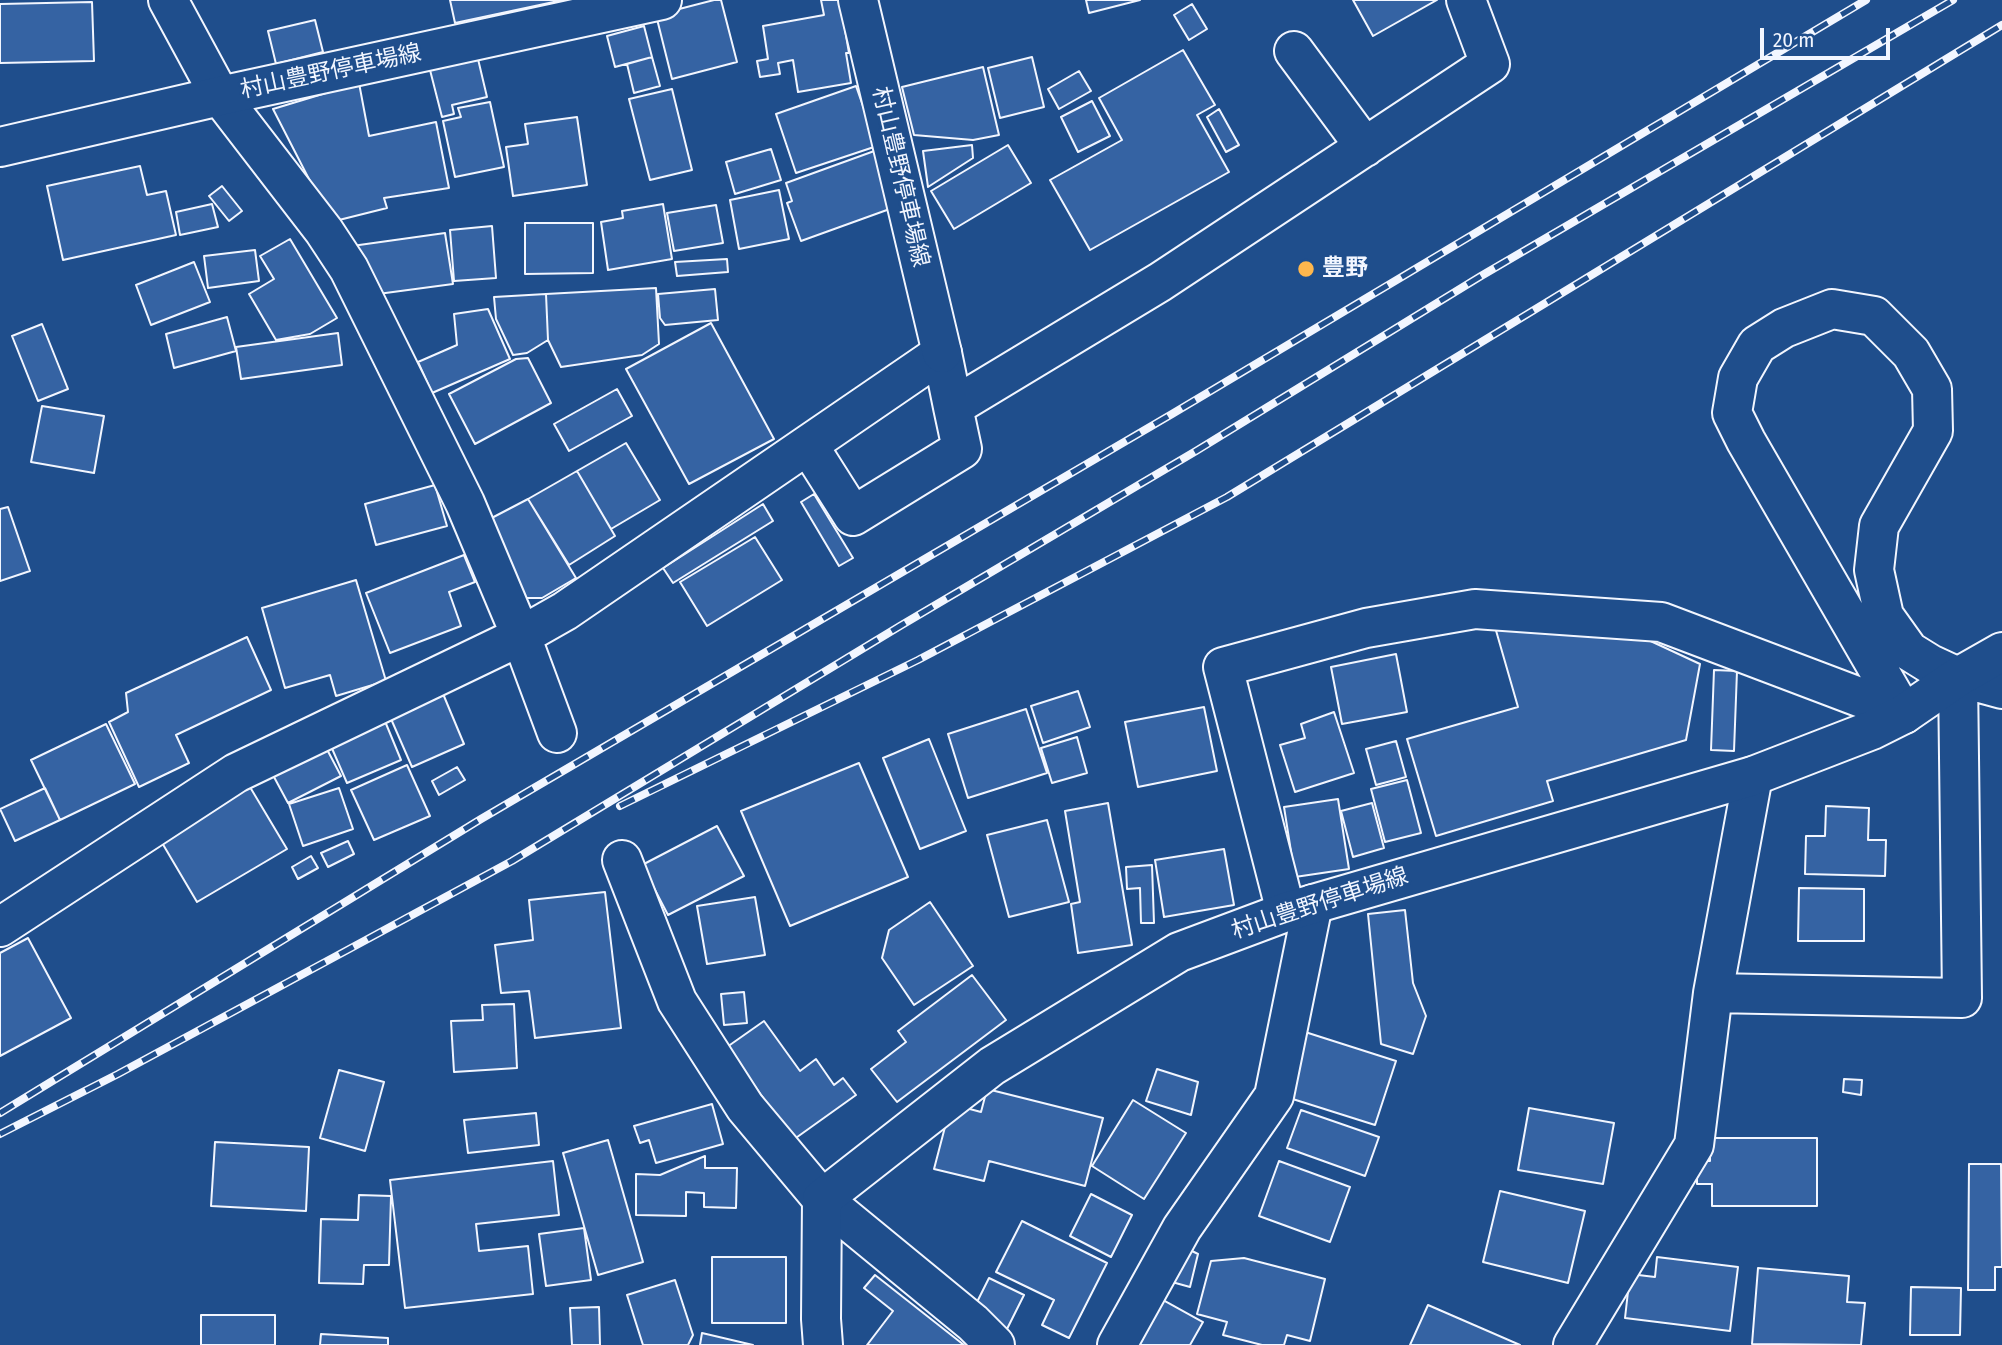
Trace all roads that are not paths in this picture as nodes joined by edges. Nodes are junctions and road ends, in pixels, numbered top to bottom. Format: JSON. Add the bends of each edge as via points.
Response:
{"nodes":[{"id":1,"x":167,"y":0,"type":"edge"},
{"id":2,"x":662,"y":0,"type":"edge"},
{"id":3,"x":858,"y":0,"type":"edge"},
{"id":4,"x":1466,"y":0,"type":"edge"},
{"id":5,"x":1294,"y":51,"type":"dead end"},
{"id":6,"x":220,"y":96,"type":"junction"},
{"id":7,"x":0,"y":147,"type":"edge"},
{"id":8,"x":1365,"y":147,"type":"junction"},
{"id":9,"x":942,"y":353,"type":"junction"},
{"id":10,"x":953,"y":407,"type":"junction"},
{"id":11,"x":808,"y":445,"type":"junction"},
{"id":12,"x":521,"y":636,"type":"junction"},
{"id":13,"x":2002,"y":652,"type":"edge"},
{"id":14,"x":1958,"y":677,"type":"junction"},
{"id":15,"x":2002,"y":689,"type":"edge"},
{"id":16,"x":1904,"y":714,"type":"junction"},
{"id":17,"x":556,"y":733,"type":"dead end"},
{"id":18,"x":1753,"y":776,"type":"junction"},
{"id":19,"x":622,"y":860,"type":"dead end"},
{"id":20,"x":1300,"y":908,"type":"junction"},
{"id":21,"x":0,"y":927,"type":"edge"},
{"id":22,"x":1713,"y":993,"type":"junction"},
{"id":23,"x":821,"y":1199,"type":"junction"},
{"id":24,"x":823,"y":1345,"type":"edge"},
{"id":25,"x":996,"y":1345,"type":"edge"},
{"id":26,"x":1117,"y":1345,"type":"edge"},
{"id":27,"x":1573,"y":1345,"type":"edge"}],
"edges":[{"from":1,"to":6,"type":"street"},
{"from":2,"to":6,"type":"street","name":"村山豊野停車場線"},
{"from":3,"to":9,"type":"street","name":"村山豊野停車場線"},
{"from":4,"to":8,"type":"street","via":[[1490,64]]},
{"from":5,"to":8,"type":"street"},
{"from":6,"to":7,"type":"street","name":"村山豊野停車場線"},
{"from":6,"to":12,"type":"street","via":[[349,269],[465,503]]},
{"from":8,"to":10,"type":"street","via":[[1160,282]]},
{"from":9,"to":10,"type":"street","name":"村山豊野停車場線"},
{"from":9,"to":11,"type":"street"},
{"from":10,"to":11,"type":"street","name":"村山豊野停車場線","via":[[962,449],[853,516]]},
{"from":11,"to":12,"type":"street","via":[[565,611]]},
{"from":12,"to":17,"type":"street"},
{"from":12,"to":21,"type":"street","via":[[236,773]]},
{"from":13,"to":14,"type":"street","name":"村山豊野停車場線"},
{"from":14,"to":15,"type":"street"},
{"from":14,"to":16,"type":"street","name":"村山豊野停車場線"},
{"from":14,"to":16,"type":"street","via":[[1909,651],[1884,616],[1874,570],[1878,526],[1933,431],[1932,389],[1911,353],[1874,316],[1832,309],[1784,328],[1757,345],[1738,378],[1732,413]]},
{"from":14,"to":22,"type":"street","via":[[1962,998]]},
{"from":16,"to":18,"type":"street","name":"村山豊野停車場線"},
{"from":16,"to":20,"type":"street","via":[[1661,622],[1475,609],[1366,628],[1223,667]]},
{"from":18,"to":20,"type":"street","name":"村山豊野停車場線"},
{"from":18,"to":22,"type":"street"},
{"from":19,"to":23,"type":"street","via":[[677,1001],[745,1108]]},
{"from":20,"to":23,"type":"street","name":"村山豊野停車場線","via":[[1180,952],[992,1066]]},
{"from":20,"to":26,"type":"street","via":[[1273,1096],[1182,1228]]},
{"from":22,"to":27,"type":"street","via":[[1694,1145]]},
{"from":23,"to":24,"type":"street"},
{"from":23,"to":25,"type":"street"}]}
